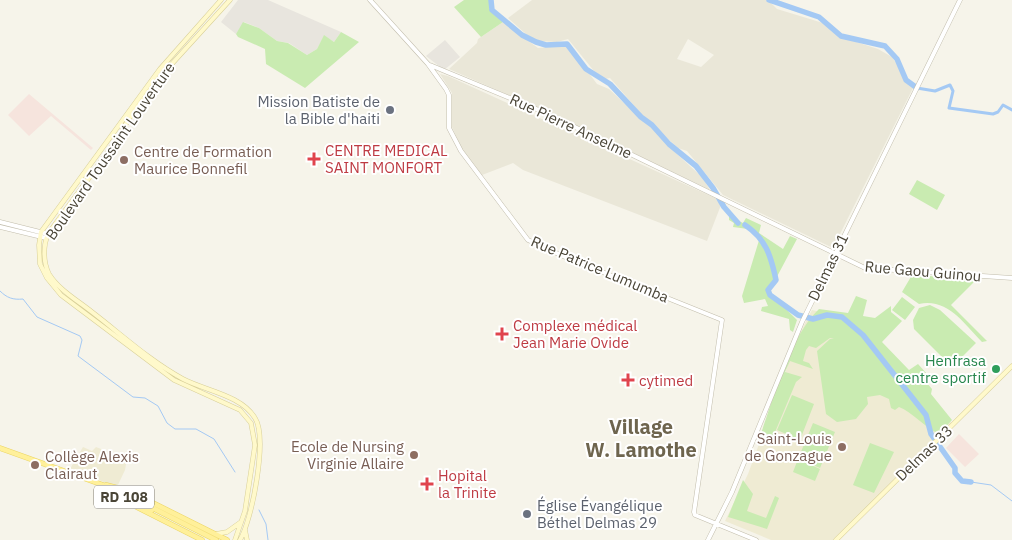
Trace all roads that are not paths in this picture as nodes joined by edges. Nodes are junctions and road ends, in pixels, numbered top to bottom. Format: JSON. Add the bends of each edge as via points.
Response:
{"nodes":[{"id":1,"x":221,"y":0,"type":"edge"},
{"id":2,"x":230,"y":0,"type":"edge"},
{"id":3,"x":370,"y":0,"type":"edge"},
{"id":4,"x":960,"y":0,"type":"edge"},
{"id":5,"x":185,"y":39,"type":"junction"},
{"id":6,"x":189,"y":42,"type":"junction"},
{"id":7,"x":428,"y":64,"type":"junction"},
{"id":8,"x":76,"y":185,"type":"junction"},
{"id":9,"x":81,"y":189,"type":"junction"},
{"id":10,"x":724,"y":199,"type":"joint"},
{"id":11,"x":0,"y":222,"type":"edge"},
{"id":12,"x":0,"y":228,"type":"edge"},
{"id":13,"x":41,"y":232,"type":"junction"},
{"id":14,"x":47,"y":236,"type":"junction"},
{"id":15,"x":40,"y":237,"type":"junction"},
{"id":16,"x":834,"y":254,"type":"junction"},
{"id":17,"x":1012,"y":278,"type":"edge"},
{"id":18,"x":63,"y":293,"type":"junction"},
{"id":19,"x":1012,"y":366,"type":"edge"},
{"id":20,"x":0,"y":448,"type":"edge"},
{"id":21,"x":103,"y":486,"type":"junction"},
{"id":22,"x":168,"y":517,"type":"junction"},
{"id":23,"x":241,"y":522,"type":"junction"},
{"id":24,"x":718,"y":524,"type":"junction"},
{"id":25,"x":245,"y":529,"type":"junction"},
{"id":26,"x":216,"y":534,"type":"junction"},
{"id":27,"x":202,"y":540,"type":"edge"},
{"id":28,"x":210,"y":540,"type":"edge"},
{"id":29,"x":216,"y":540,"type":"edge"},
{"id":30,"x":227,"y":540,"type":"edge"},
{"id":31,"x":235,"y":540,"type":"edge"},
{"id":32,"x":240,"y":540,"type":"edge"},
{"id":33,"x":247,"y":540,"type":"edge"},
{"id":34,"x":708,"y":540,"type":"edge"},
{"id":35,"x":756,"y":540,"type":"edge"},
{"id":36,"x":836,"y":540,"type":"edge"}],
"edges":[{"from":1,"to":5,"type":"main road","name":"Boulevard Toussaint Louverture"},
{"from":2,"to":6,"type":"main road","name":"Boulevard Toussaint Louverture"},
{"from":3,"to":7,"type":"street","name":"Rue Patrice Lumumba"},
{"from":4,"to":16,"type":"street","name":"Delmas 31"},
{"from":5,"to":6,"type":"main road"},
{"from":5,"to":8,"type":"main road","name":"Boulevard Toussaint Louverture","via":[[125,114]]},
{"from":6,"to":9,"type":"main road","name":"Boulevard Toussaint Louverture","via":[[159,78]]},
{"from":7,"to":10,"type":"street","name":"Rue Pierre Anselme","via":[[540,110]]},
{"from":7,"to":24,"type":"street","name":"Rue Patrice Lumumba","via":[[450,95],[449,128],[461,151],[528,240],[722,320],[694,512]]},
{"from":8,"to":9,"type":"main road"},
{"from":8,"to":13,"type":"main road","name":"Boulevard Toussaint Louverture"},
{"from":9,"to":14,"type":"main road","name":"Boulevard Toussaint Louverture"},
{"from":10,"to":16,"type":"street","name":"Rue Gaou Guinou"},
{"from":11,"to":13,"type":"street"},
{"from":12,"to":15,"type":"street"},
{"from":13,"to":14,"type":"street"},
{"from":13,"to":15,"type":"main road","name":"Boulevard Toussaint Louverture"},
{"from":14,"to":15,"type":"street"},
{"from":14,"to":18,"type":"main road","name":"Boulevard Toussaint Louverture","via":[[44,254],[47,268]]},
{"from":15,"to":18,"type":"main road","name":"Boulevard Toussaint Louverture","via":[[40,264],[47,278]]},
{"from":16,"to":17,"type":"street","name":"Rue Gaou Guinou","via":[[864,268]]},
{"from":16,"to":24,"type":"street","name":"Delmas 31","via":[[805,315]]},
{"from":18,"to":23,"type":"main road","name":"Boulevard Toussaint Louverture","via":[[174,380],[236,406],[245,415],[255,445]]},
{"from":18,"to":25,"type":"main road","name":"Boulevard Toussaint Louverture","via":[[153,361],[186,380],[234,400],[254,416],[260,430],[261,449]]},
{"from":19,"to":36,"type":"main road","name":"Delmas 33"},
{"from":20,"to":21,"type":"main road","number":"RD 108"},
{"from":21,"to":22,"type":"main road","number":"RD 108"},
{"from":21,"to":26,"type":"main road","via":[[111,484],[129,491]]},
{"from":21,"to":27,"type":"main road","via":[[107,492]]},
{"from":22,"to":28,"type":"main road","number":"RD 108"},
{"from":22,"to":29,"type":"main road","number":"RD 108"},
{"from":23,"to":26,"type":"main road","via":[[227,532]]},
{"from":23,"to":31,"type":"main road","name":"Boulevard Toussaint Louverture"},
{"from":24,"to":34,"type":"street","name":"Delmas 31"},
{"from":24,"to":35,"type":"street"},
{"from":25,"to":32,"type":"main road","name":"Boulevard Toussaint Louverture"},
{"from":25,"to":33,"type":"main road"},
{"from":26,"to":30,"type":"main road"}]}
